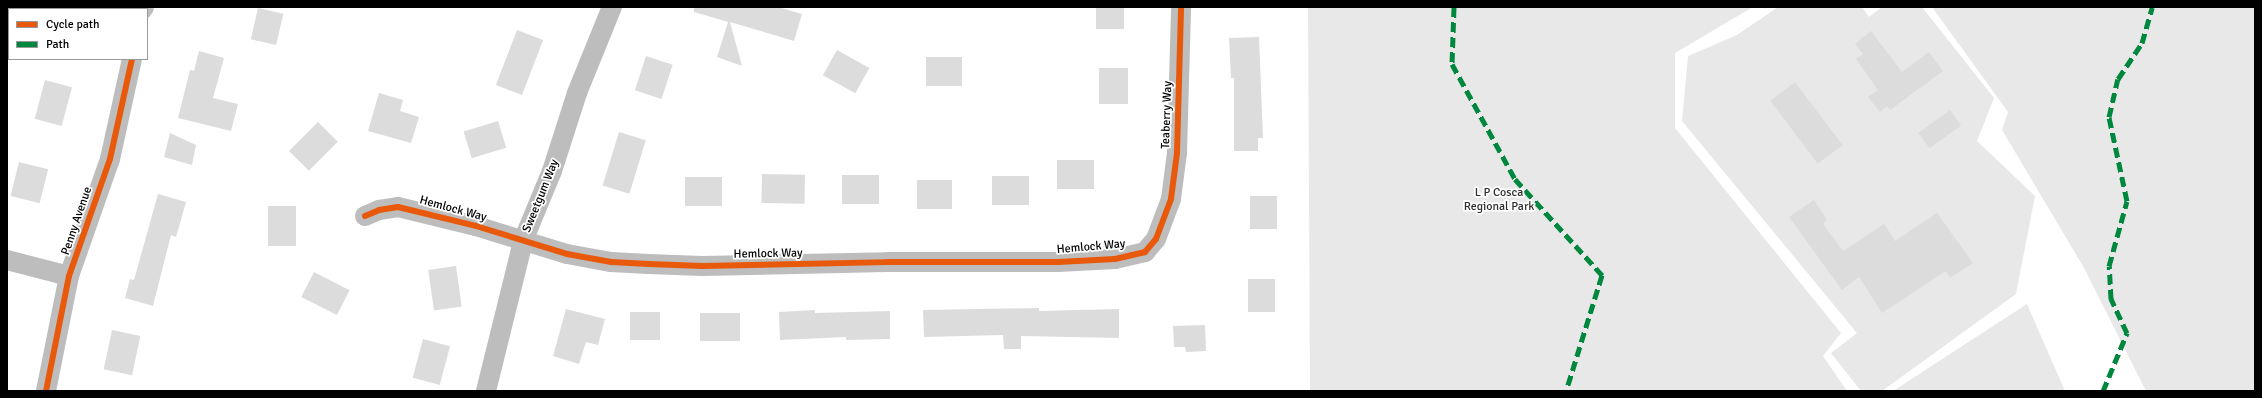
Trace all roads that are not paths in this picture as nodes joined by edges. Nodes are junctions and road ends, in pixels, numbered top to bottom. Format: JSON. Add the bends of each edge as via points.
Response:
{"nodes":[{"id":1,"x":612,"y":7,"type":"edge"},
{"id":2,"x":1181,"y":7,"type":"edge"},
{"id":3,"x":132,"y":60,"type":"edge"},
{"id":4,"x":365,"y":216,"type":"dead end"},
{"id":5,"x":1163,"y":223,"type":"joint"},
{"id":6,"x":523,"y":241,"type":"junction"},
{"id":7,"x":7,"y":260,"type":"edge"},
{"id":8,"x":69,"y":276,"type":"junction"},
{"id":9,"x":46,"y":391,"type":"edge"},
{"id":10,"x":486,"y":391,"type":"edge"}],
"edges":[{"from":1,"to":6,"type":"street","name":"Sweetgum Way","via":[[577,93],[552,171]]},
{"from":2,"to":5,"type":"street","name":"Teaberry Way","via":[[1177,153],[1171,199]]},
{"from":3,"to":8,"type":"street","name":"Penny Avenue","via":[[110,158]]},
{"from":4,"to":6,"type":"street","name":"Hemlock Way","via":[[379,210],[398,207],[476,226]]},
{"from":5,"to":6,"type":"street","name":"Hemlock Way","via":[[1156,239],[1144,252],[1115,258],[1058,262],[702,266],[649,264],[611,262]]},
{"from":6,"to":10,"type":"street","name":"Sweetgum Way"},
{"from":7,"to":8,"type":"street"},
{"from":8,"to":9,"type":"street","name":"Penny Avenue"}]}
